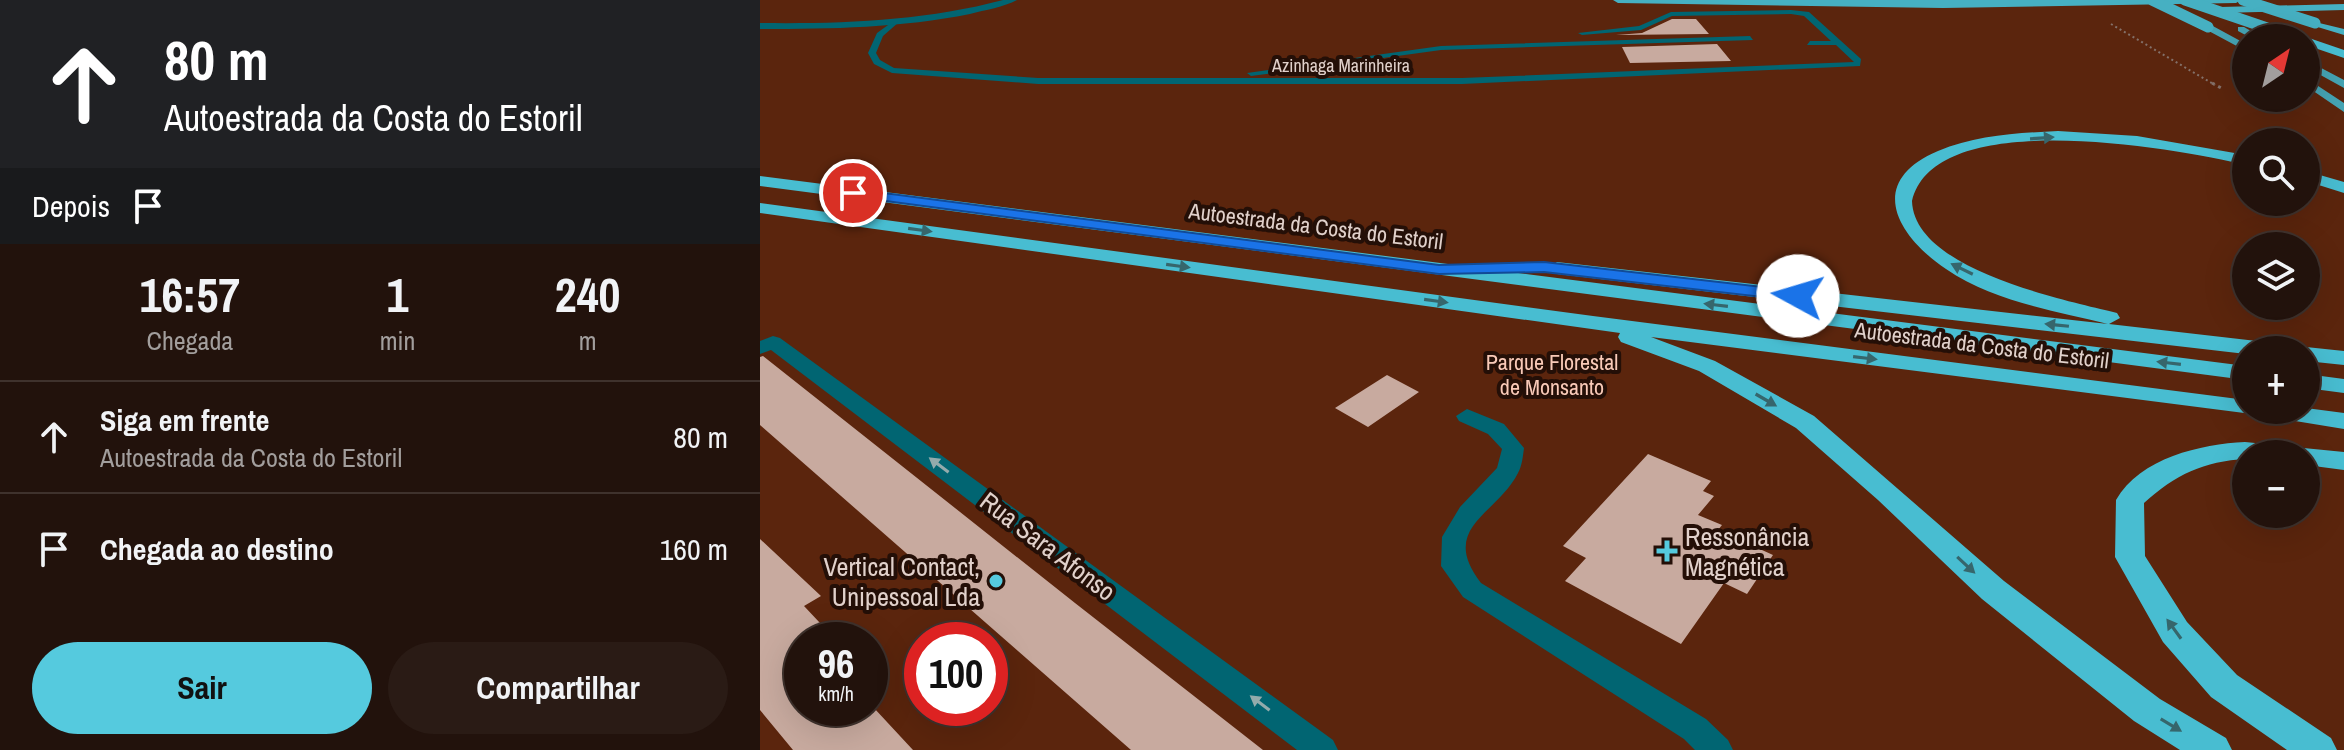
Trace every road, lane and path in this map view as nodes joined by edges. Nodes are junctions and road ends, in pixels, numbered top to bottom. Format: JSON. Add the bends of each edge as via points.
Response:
{"nodes":[{"id":1,"x":1013,"y":0,"type":"edge"},
{"id":2,"x":1618,"y":0,"type":"edge"},
{"id":3,"x":2152,"y":0,"type":"edge"},
{"id":4,"x":2182,"y":0,"type":"edge"},
{"id":5,"x":2236,"y":0,"type":"edge"},
{"id":6,"x":2243,"y":0,"type":"edge"},
{"id":7,"x":1943,"y":5,"type":"junction"},
{"id":8,"x":2344,"y":7,"type":"edge"},
{"id":9,"x":895,"y":22,"type":"junction"},
{"id":10,"x":2106,"y":22,"type":"dead end"},
{"id":11,"x":2255,"y":24,"type":"edge"},
{"id":12,"x":2232,"y":25,"type":"edge"},
{"id":13,"x":760,"y":26,"type":"edge"},
{"id":14,"x":2208,"y":27,"type":"joint"},
{"id":15,"x":2344,"y":32,"type":"edge"},
{"id":16,"x":1750,"y":38,"type":"dead end"},
{"id":17,"x":2232,"y":40,"type":"edge"},
{"id":18,"x":1810,"y":43,"type":"dead end"},
{"id":19,"x":1838,"y":43,"type":"junction"},
{"id":20,"x":1528,"y":44,"type":"junction"},
{"id":21,"x":2320,"y":46,"type":"edge"},
{"id":22,"x":2344,"y":54,"type":"edge"},
{"id":23,"x":2320,"y":71,"type":"edge"},
{"id":24,"x":1182,"y":80,"type":"junction"},
{"id":25,"x":2344,"y":85,"type":"edge"},
{"id":26,"x":2223,"y":89,"type":"dead end"},
{"id":27,"x":2320,"y":91,"type":"edge"},
{"id":28,"x":2344,"y":108,"type":"edge"},
{"id":29,"x":2232,"y":158,"type":"edge"},
{"id":30,"x":2320,"y":180,"type":"edge"},
{"id":31,"x":760,"y":181,"type":"edge"},
{"id":32,"x":2344,"y":188,"type":"edge"},
{"id":33,"x":760,"y":208,"type":"edge"},
{"id":34,"x":1439,"y":270,"type":"junction"},
{"id":35,"x":1593,"y":323,"type":"junction"},
{"id":36,"x":2232,"y":341,"type":"edge"},
{"id":37,"x":767,"y":345,"type":"edge"},
{"id":38,"x":2232,"y":345,"type":"edge"},
{"id":39,"x":2320,"y":355,"type":"edge"},
{"id":40,"x":2344,"y":358,"type":"edge"},
{"id":41,"x":2232,"y":371,"type":"edge"},
{"id":42,"x":2320,"y":383,"type":"edge"},
{"id":43,"x":2344,"y":386,"type":"edge"},
{"id":44,"x":2232,"y":406,"type":"edge"},
{"id":45,"x":1467,"y":416,"type":"dead end"},
{"id":46,"x":2320,"y":418,"type":"edge"},
{"id":47,"x":2344,"y":421,"type":"edge"},
{"id":48,"x":2232,"y":452,"type":"edge"},
{"id":49,"x":2320,"y":458,"type":"edge"},
{"id":50,"x":2344,"y":461,"type":"edge"},
{"id":51,"x":1322,"y":750,"type":"edge"},
{"id":52,"x":1717,"y":750,"type":"edge"},
{"id":53,"x":2213,"y":750,"type":"edge"},
{"id":54,"x":2318,"y":750,"type":"edge"}],
"edges":[{"from":1,"to":9,"type":"street"},
{"from":2,"to":7,"type":"highway"},
{"from":3,"to":14,"type":"highway","bridge":true},
{"from":4,"to":11,"type":"highway","bridge":true},
{"from":4,"to":12,"type":"highway","bridge":true},
{"from":5,"to":7,"type":"highway"},
{"from":6,"to":15,"type":"highway","bridge":true},
{"from":7,"to":8,"type":"highway","via":[[2080,11]]},
{"from":9,"to":13,"type":"street"},
{"from":9,"to":24,"type":"lane","name":"Azinhaga Marinheira","via":[[880,35],[872,53],[892,70],[1038,81]]},
{"from":10,"to":26,"type":"path"},
{"from":14,"to":17,"type":"main road"},
{"from":16,"to":20,"type":"lane"},
{"from":18,"to":19,"type":"lane"},
{"from":19,"to":20,"type":"lane","via":[[1806,14],[1775,12],[1671,14],[1641,28]]},
{"from":19,"to":24,"type":"lane","name":"Azinhaga Marinheira","via":[[1857,64],[1462,81]]},
{"from":20,"to":24,"type":"lane","via":[[1441,48]]},
{"from":21,"to":22,"type":"highway"},
{"from":23,"to":25,"type":"main road"},
{"from":27,"to":28,"type":"main road"},
{"from":36,"to":29,"type":"highway","one_way":true,"via":[[2033,300],[1946,262],[1907,222],[1901,204],[1906,188],[1932,161],[1997,141],[2057,136],[2132,140]]},
{"from":30,"to":32,"type":"highway"},
{"from":31,"to":34,"type":"highway","name":"Autoestrada da Costa do Estoril"},
{"from":33,"to":35,"type":"highway","name":"Autoestrada da Costa do Estoril","one_way":true},
{"from":38,"to":34,"type":"highway","one_way":true,"via":[[1544,267]]},
{"from":41,"to":34,"type":"highway","name":"Autoestrada da Costa do Estoril","one_way":true},
{"from":35,"to":44,"type":"highway","name":"Autoestrada da Costa do Estoril","one_way":true},
{"from":35,"to":53,"type":"highway","one_way":true,"via":[[1707,366],[1805,422],[1993,590],[2147,710]]},
{"from":51,"to":37,"type":"street","name":"Rua Sara Afonso","one_way":true},
{"from":39,"to":40,"type":"highway"},
{"from":42,"to":43,"type":"highway"},
{"from":45,"to":52,"type":"street","via":[[1496,429],[1513,448],[1508,471],[1454,537],[1454,566],[1472,590],[1695,729]]},
{"from":46,"to":47,"type":"highway"},
{"from":54,"to":48,"type":"highway","one_way":true,"via":[[2224,686],[2175,632],[2130,557],[2130,500],[2155,475],[2190,458]]},
{"from":49,"to":50,"type":"highway"}]}
